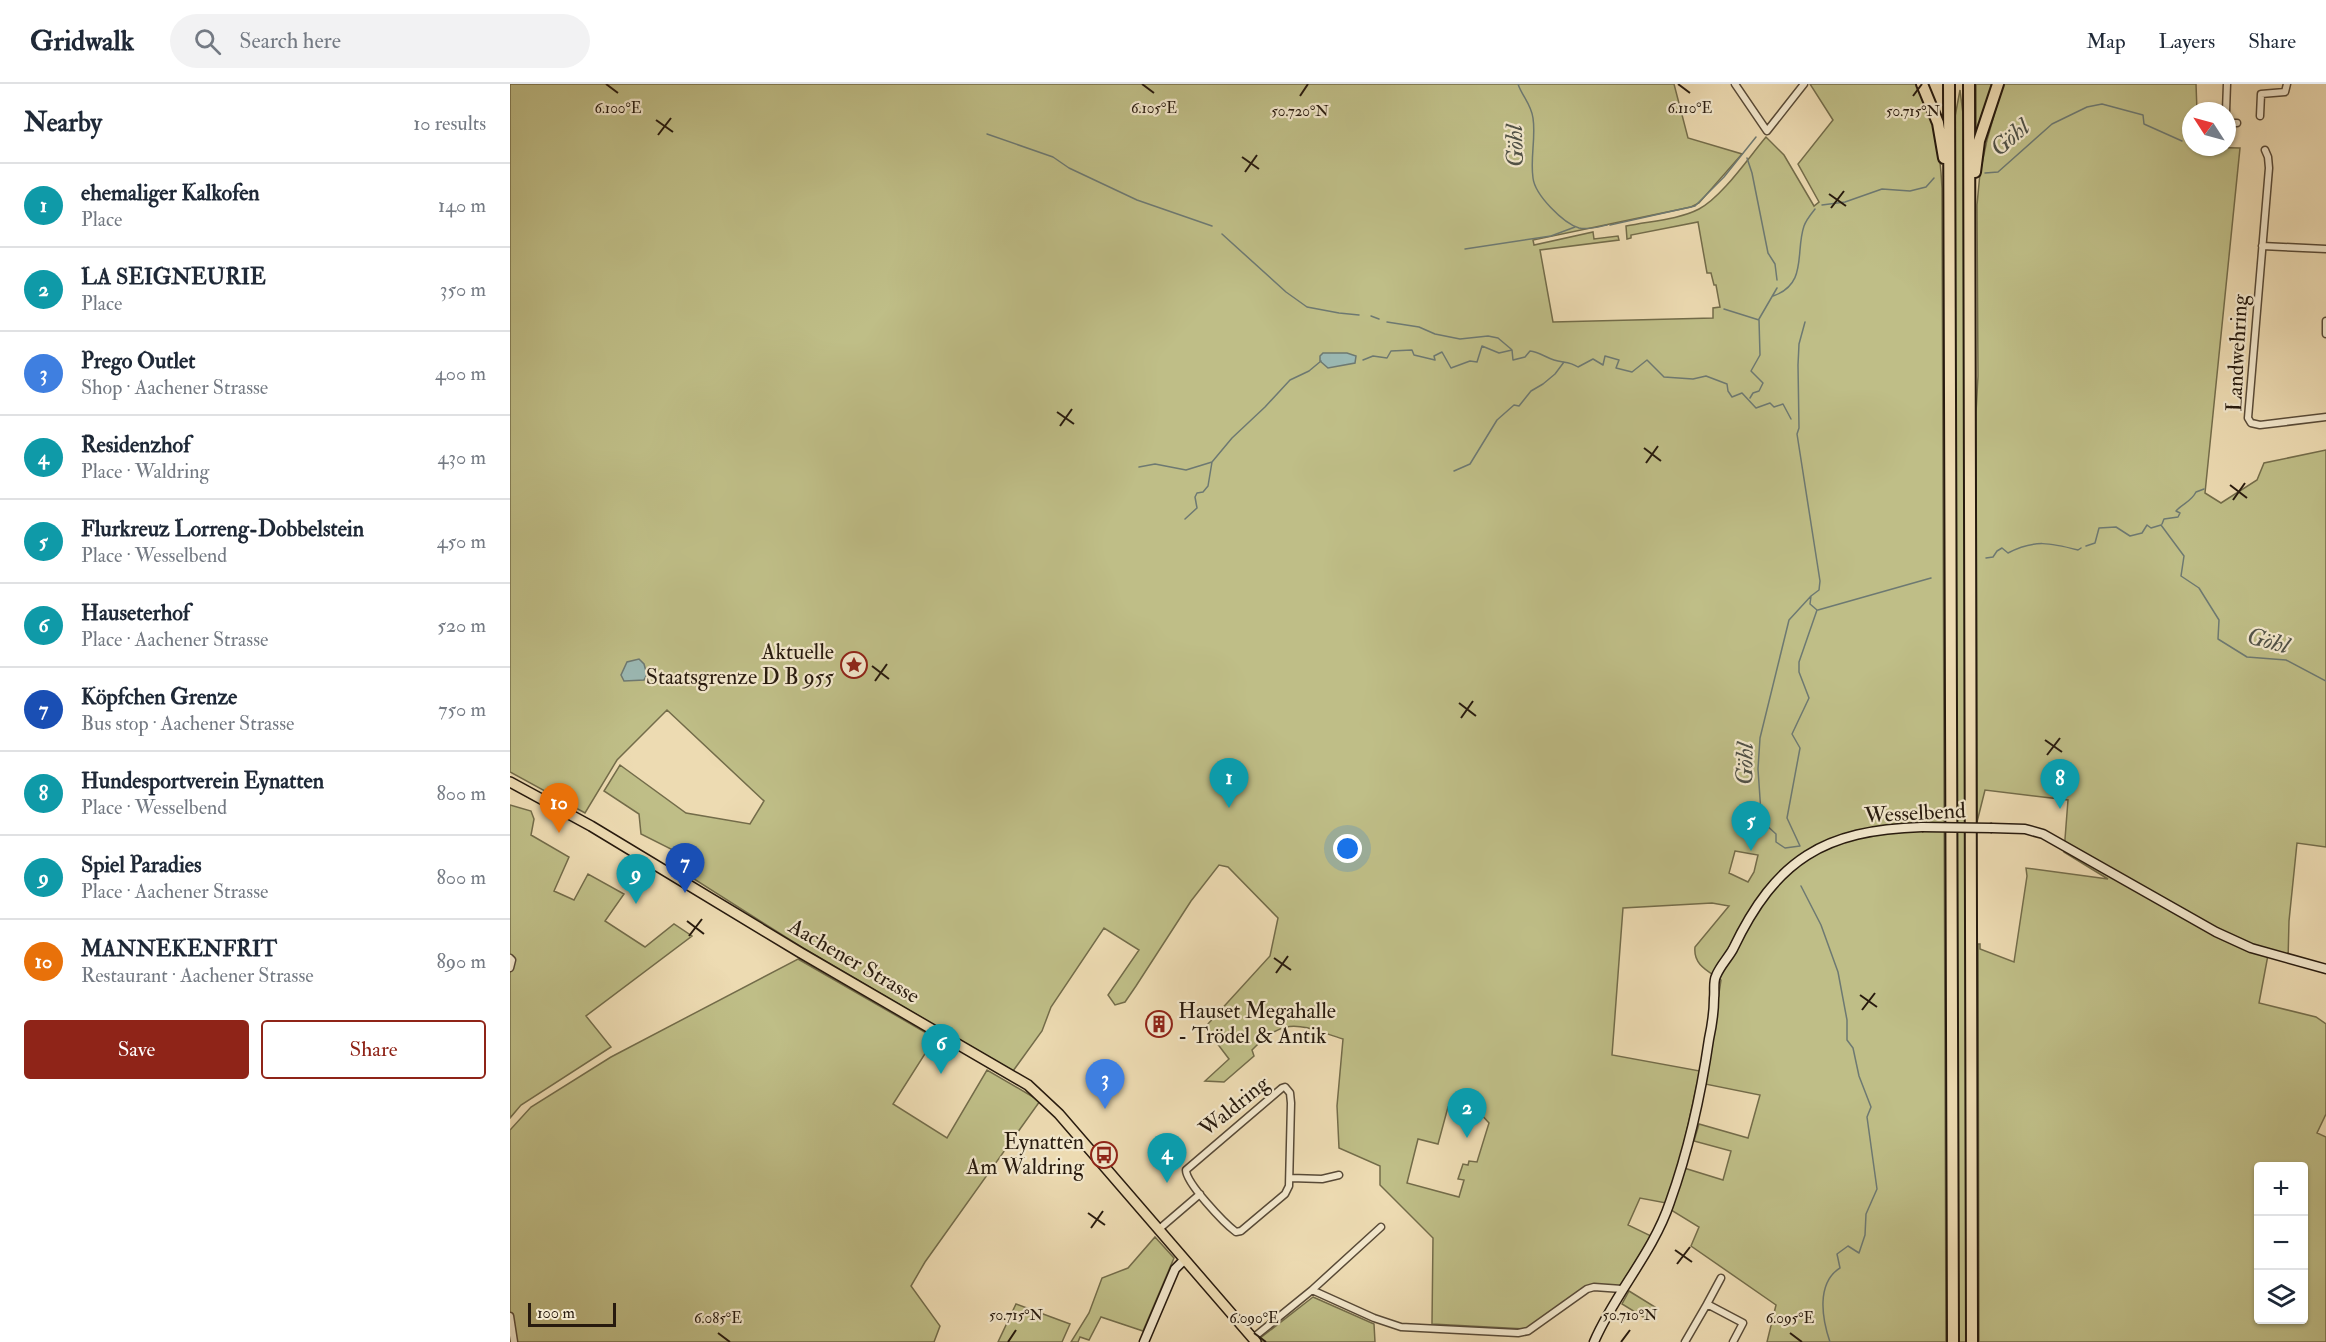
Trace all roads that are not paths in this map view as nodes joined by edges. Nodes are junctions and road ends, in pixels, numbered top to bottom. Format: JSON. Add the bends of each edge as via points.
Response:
{"nodes":[{"id":1,"x":1735,"y":84,"type":"edge"},
{"id":2,"x":1804,"y":84,"type":"edge"},
{"id":3,"x":1922,"y":84,"type":"edge"},
{"id":4,"x":1949,"y":84,"type":"edge"},
{"id":5,"x":1969,"y":84,"type":"edge"},
{"id":6,"x":1998,"y":84,"type":"edge"},
{"id":7,"x":2227,"y":84,"type":"edge"},
{"id":8,"x":2287,"y":84,"type":"edge"},
{"id":9,"x":2226,"y":102,"type":"edge"},
{"id":10,"x":2260,"y":116,"type":"dead end"},
{"id":11,"x":2265,"y":150,"type":"dead end"},
{"id":12,"x":1949,"y":176,"type":"junction"},
{"id":13,"x":1969,"y":199,"type":"junction"},
{"id":14,"x":2262,"y":246,"type":"junction"},
{"id":15,"x":2326,"y":249,"type":"edge"},
{"id":16,"x":2326,"y":321,"type":"edge"},
{"id":17,"x":2326,"y":334,"type":"edge"},
{"id":18,"x":2326,"y":417,"type":"edge"},
{"id":19,"x":514,"y":784,"type":"edge"},
{"id":20,"x":510,"y":958,"type":"edge"},
{"id":21,"x":510,"y":968,"type":"edge"},
{"id":22,"x":2326,"y":969,"type":"edge"},
{"id":23,"x":1339,"y":1174,"type":"dead end"},
{"id":24,"x":1291,"y":1178,"type":"junction"},
{"id":25,"x":1200,"y":1194,"type":"junction"},
{"id":26,"x":1381,"y":1227,"type":"dead end"},
{"id":27,"x":1158,"y":1230,"type":"junction"},
{"id":28,"x":1184,"y":1260,"type":"junction"},
{"id":29,"x":1721,"y":1278,"type":"dead end"},
{"id":30,"x":1622,"y":1289,"type":"junction"},
{"id":31,"x":1312,"y":1290,"type":"junction"},
{"id":32,"x":1707,"y":1304,"type":"junction"},
{"id":33,"x":510,"y":1316,"type":"edge"},
{"id":34,"x":1254,"y":1340,"type":"edge"},
{"id":35,"x":514,"y":1342,"type":"edge"},
{"id":36,"x":1144,"y":1342,"type":"edge"},
{"id":37,"x":1594,"y":1342,"type":"edge"},
{"id":38,"x":1685,"y":1342,"type":"edge"},
{"id":39,"x":1733,"y":1342,"type":"edge"},
{"id":40,"x":1953,"y":1342,"type":"edge"},
{"id":41,"x":1972,"y":1342,"type":"edge"}],
"edges":[{"from":1,"to":2,"type":"street","via":[[1767,131]]},
{"from":3,"to":12,"type":"highway","via":[[1938,123]]},
{"from":4,"to":12,"type":"highway"},
{"from":5,"to":13,"type":"highway"},
{"from":6,"to":13,"type":"highway","via":[[1979,141]]},
{"from":7,"to":9,"type":"street"},
{"from":8,"to":10,"type":"street","via":[[2285,92],[2261,94]]},
{"from":11,"to":14,"type":"street","name":"Landwehring","via":[[2269,168]]},
{"from":12,"to":40,"type":"highway"},
{"from":13,"to":41,"type":"highway"},
{"from":14,"to":15,"type":"street"},
{"from":14,"to":18,"type":"street","name":"Landwehring","via":[[2248,418],[2260,425]]},
{"from":16,"to":17,"type":"street"},
{"from":19,"to":27,"type":"main road","name":"Aachener Strasse","via":[[626,846],[1028,1085],[1059,1114]]},
{"from":20,"to":21,"type":"street"},
{"from":22,"to":30,"type":"street","name":"Wesselbend","bridge":true,"via":[[2252,948],[2216,932],[2043,834],[2025,829],[1922,827],[1871,830],[1842,838],[1814,851],[1773,884],[1746,921],[1714,978],[1700,1096],[1670,1203]]},
{"from":23,"to":24,"type":"street","via":[[1322,1179]]},
{"from":24,"to":25,"type":"street","name":"Waldring","via":[[1285,1194],[1236,1232]]},
{"from":24,"to":25,"type":"street","name":"Waldring","via":[[1291,1103],[1290,1093],[1282,1088],[1186,1170],[1187,1178]]},
{"from":25,"to":27,"type":"street"},
{"from":26,"to":31,"type":"street"},
{"from":27,"to":28,"type":"main road","name":"Aachener Strasse"},
{"from":28,"to":34,"type":"main road","name":"Aachener Strasse"},
{"from":28,"to":36,"type":"street","via":[[1175,1269]]},
{"from":29,"to":32,"type":"street"},
{"from":30,"to":31,"type":"street","via":[[1594,1287],[1528,1331],[1518,1333],[1401,1327]]},
{"from":30,"to":37,"type":"street","name":"Wesselbend"},
{"from":31,"to":34,"type":"street"},
{"from":32,"to":38,"type":"street"},
{"from":32,"to":39,"type":"street","via":[[1743,1323]]},
{"from":33,"to":35,"type":"street"}]}
